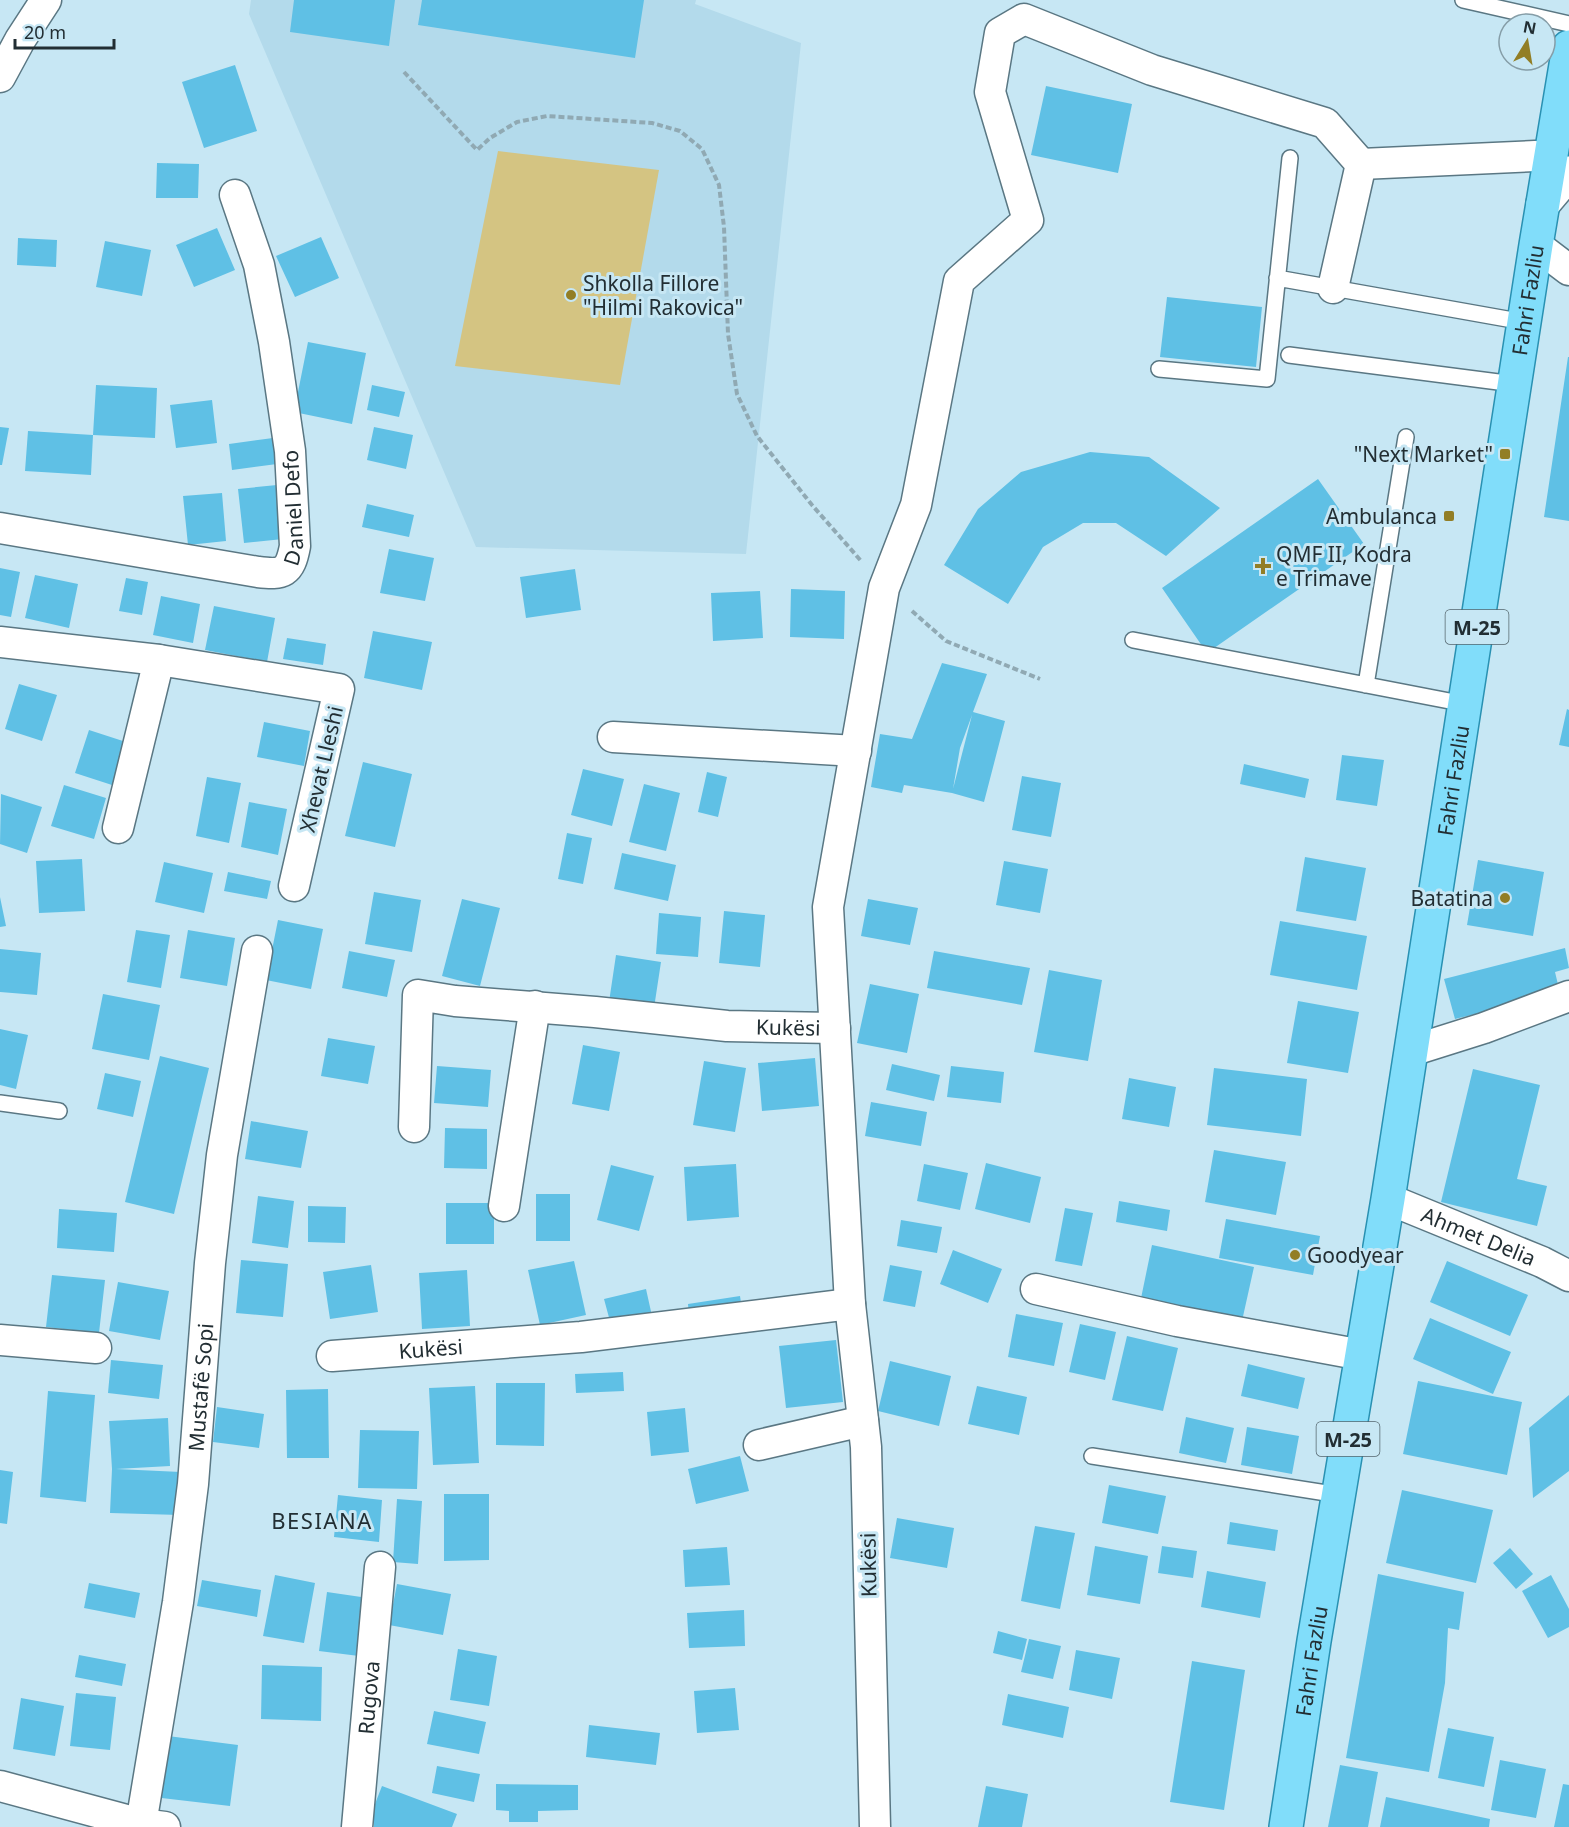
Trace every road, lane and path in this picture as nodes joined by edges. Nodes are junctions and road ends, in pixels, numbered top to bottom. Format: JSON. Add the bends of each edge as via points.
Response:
{"nodes":[{"id":1,"x":46,"y":0,"type":"edge"},
{"id":2,"x":1463,"y":0,"type":"edge"},
{"id":3,"x":1569,"y":24,"type":"edge"},
{"id":4,"x":1569,"y":47,"type":"edge"},
{"id":5,"x":404,"y":72,"type":"dead end"},
{"id":6,"x":0,"y":77,"type":"edge"},
{"id":7,"x":1535,"y":156,"type":"dead end"},
{"id":8,"x":1290,"y":158,"type":"dead end"},
{"id":9,"x":1361,"y":164,"type":"junction"},
{"id":10,"x":1569,"y":173,"type":"edge"},
{"id":11,"x":235,"y":195,"type":"dead end"},
{"id":12,"x":1542,"y":204,"type":"junction"},
{"id":13,"x":1536,"y":245,"type":"junction"},
{"id":14,"x":1569,"y":270,"type":"edge"},
{"id":15,"x":1277,"y":278,"type":"junction"},
{"id":16,"x":1333,"y":288,"type":"junction"},
{"id":17,"x":1524,"y":321,"type":"junction"},
{"id":18,"x":1289,"y":356,"type":"dead end"},
{"id":19,"x":1159,"y":369,"type":"dead end"},
{"id":20,"x":1514,"y":384,"type":"junction"},
{"id":21,"x":1406,"y":437,"type":"dead end"},
{"id":22,"x":0,"y":528,"type":"edge"},
{"id":23,"x":884,"y":588,"type":"junction"},
{"id":24,"x":1133,"y":640,"type":"dead end"},
{"id":25,"x":2,"y":648,"type":"edge"},
{"id":26,"x":159,"y":660,"type":"junction"},
{"id":27,"x":1040,"y":678,"type":"dead end"},
{"id":28,"x":1366,"y":685,"type":"junction"},
{"id":29,"x":1465,"y":704,"type":"junction"},
{"id":30,"x":613,"y":737,"type":"dead end"},
{"id":31,"x":856,"y":751,"type":"junction"},
{"id":32,"x":118,"y":828,"type":"dead end"},
{"id":33,"x":294,"y":886,"type":"dead end"},
{"id":34,"x":256,"y":951,"type":"dead end"},
{"id":35,"x":1569,"y":996,"type":"edge"},
{"id":36,"x":535,"y":1006,"type":"junction"},
{"id":37,"x":835,"y":1028,"type":"junction"},
{"id":38,"x":1411,"y":1051,"type":"junction"},
{"id":39,"x":0,"y":1103,"type":"edge"},
{"id":40,"x":59,"y":1111,"type":"dead end"},
{"id":41,"x":414,"y":1128,"type":"dead end"},
{"id":42,"x":1388,"y":1199,"type":"junction"},
{"id":43,"x":504,"y":1206,"type":"dead end"},
{"id":44,"x":1569,"y":1276,"type":"edge"},
{"id":45,"x":1036,"y":1289,"type":"dead end"},
{"id":46,"x":850,"y":1304,"type":"junction"},
{"id":47,"x":0,"y":1340,"type":"edge"},
{"id":48,"x":96,"y":1348,"type":"dead end"},
{"id":49,"x":1362,"y":1355,"type":"junction"},
{"id":50,"x":332,"y":1356,"type":"dead end"},
{"id":51,"x":863,"y":1421,"type":"junction"},
{"id":52,"x":759,"y":1445,"type":"dead end"},
{"id":53,"x":1092,"y":1456,"type":"dead end"},
{"id":54,"x":1339,"y":1495,"type":"junction"},
{"id":55,"x":380,"y":1567,"type":"dead end"},
{"id":56,"x":0,"y":1786,"type":"edge"},
{"id":57,"x":153,"y":1825,"type":"edge"},
{"id":58,"x":357,"y":1827,"type":"edge"},
{"id":59,"x":875,"y":1827,"type":"edge"},
{"id":60,"x":1286,"y":1827,"type":"edge"}],
"edges":[{"from":1,"to":6,"type":"street"},
{"from":2,"to":3,"type":"lane"},
{"from":4,"to":12,"type":"main road","number":"M-25"},
{"from":5,"to":23,"type":"path","via":[[477,150],[516,122],[547,116],[652,123],[680,131],[702,149],[719,185],[737,394],[757,436]]},
{"from":7,"to":9,"type":"street"},
{"from":8,"to":15,"type":"lane"},
{"from":9,"to":16,"type":"street"},
{"from":9,"to":23,"type":"street","name":"Kukësi","via":[[1325,123],[1152,70],[1024,19],[1000,33],[990,92],[1028,220],[959,281],[916,505]]},
{"from":10,"to":12,"type":"street"},
{"from":11,"to":22,"type":"street","name":"Daniel Defo","via":[[260,265],[290,451],[295,546],[286,570],[274,574],[258,572]]},
{"from":12,"to":13,"type":"main road","name":"Fahri Fazliu","number":"M-25"},
{"from":13,"to":14,"type":"street"},
{"from":13,"to":17,"type":"main road","name":"Fahri Fazliu","number":"M-25"},
{"from":15,"to":16,"type":"lane"},
{"from":15,"to":19,"type":"lane","via":[[1267,380]]},
{"from":16,"to":17,"type":"lane"},
{"from":17,"to":20,"type":"main road","name":"Fahri Fazliu","number":"M-25"},
{"from":18,"to":20,"type":"lane"},
{"from":20,"to":29,"type":"main road","name":"Fahri Fazliu","number":"M-25"},
{"from":21,"to":28,"type":"lane"},
{"from":23,"to":27,"type":"path","via":[[946,641]]},
{"from":23,"to":31,"type":"street","name":"Kukësi"},
{"from":24,"to":28,"type":"lane"},
{"from":25,"to":26,"type":"street","name":"Xhevat Lleshi"},
{"from":26,"to":32,"type":"street"},
{"from":26,"to":33,"type":"street","name":"Xhevat Lleshi","via":[[339,689]]},
{"from":28,"to":29,"type":"lane"},
{"from":29,"to":38,"type":"main road","name":"Fahri Fazliu","number":"M-25"},
{"from":30,"to":31,"type":"street"},
{"from":31,"to":37,"type":"street","name":"Kukësi","via":[[828,907]]},
{"from":34,"to":57,"type":"street","name":"Mustafë Sopi","via":[[222,1155],[193,1484]]},
{"from":35,"to":38,"type":"street"},
{"from":36,"to":37,"type":"street","name":"Kukësi","via":[[727,1026]]},
{"from":36,"to":41,"type":"street","name":"Kukësi","via":[[418,995]]},
{"from":36,"to":43,"type":"street"},
{"from":37,"to":46,"type":"street","name":"Kukësi"},
{"from":38,"to":42,"type":"main road","name":"Fahri Fazliu","number":"M-25"},
{"from":39,"to":40,"type":"lane"},
{"from":42,"to":44,"type":"street","name":"Ahmet Delia"},
{"from":42,"to":49,"type":"main road","name":"Fahri Fazliu","number":"M-25"},
{"from":45,"to":49,"type":"street","via":[[1177,1321]]},
{"from":46,"to":50,"type":"street","name":"Kukësi","via":[[581,1337]]},
{"from":46,"to":51,"type":"street","name":"Kukësi"},
{"from":47,"to":48,"type":"street"},
{"from":49,"to":54,"type":"main road","name":"Fahri Fazliu","number":"M-25"},
{"from":51,"to":52,"type":"street"},
{"from":51,"to":59,"type":"street","name":"Kukësi"},
{"from":53,"to":54,"type":"lane"},
{"from":54,"to":60,"type":"main road","name":"Fahri Fazliu","number":"M-25"},
{"from":55,"to":58,"type":"street","name":"Rugova"},
{"from":56,"to":57,"type":"street"}]}
